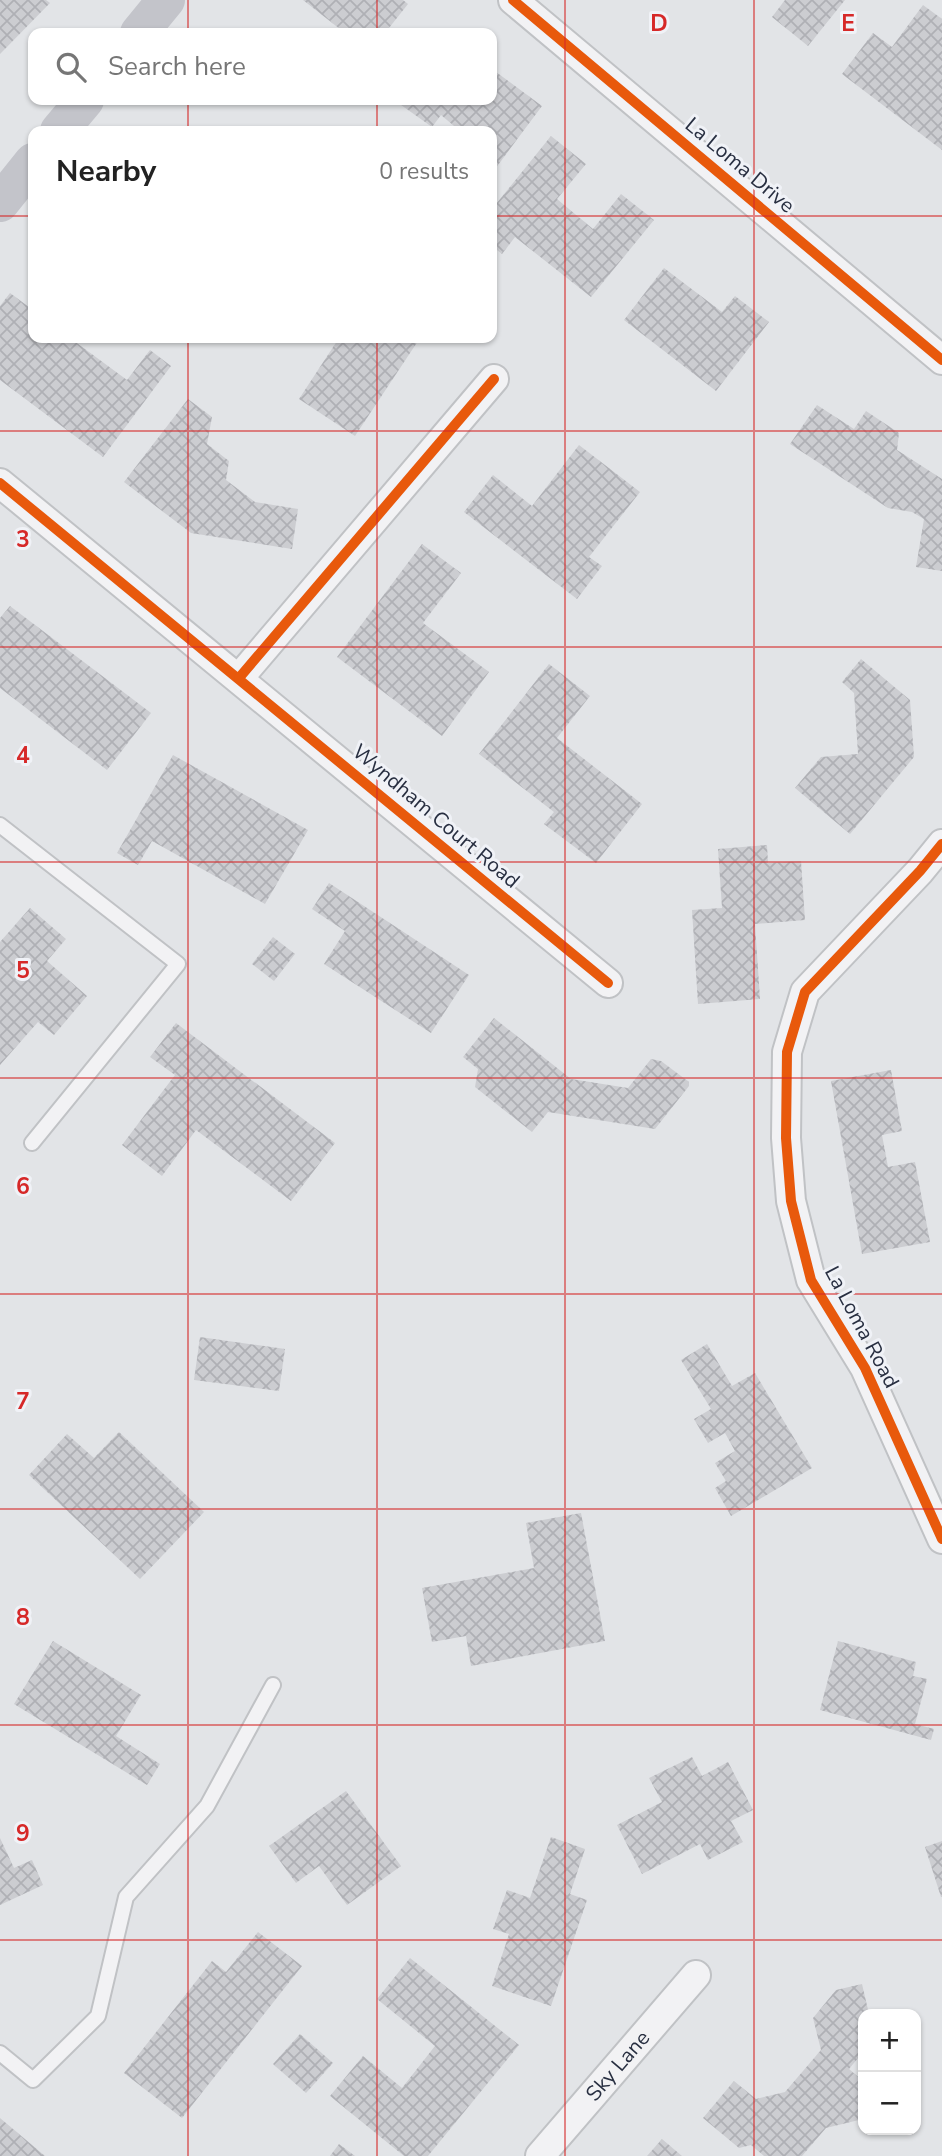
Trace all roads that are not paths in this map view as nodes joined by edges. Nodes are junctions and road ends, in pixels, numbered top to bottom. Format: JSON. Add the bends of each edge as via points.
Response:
{"nodes":[{"id":1,"x":166,"y":0,"type":"edge"},
{"id":2,"x":513,"y":0,"type":"edge"},
{"id":3,"x":143,"y":28,"type":"edge"},
{"id":4,"x":81,"y":105,"type":"edge"},
{"id":5,"x":63,"y":126,"type":"edge"},
{"id":6,"x":28,"y":168,"type":"edge"},
{"id":7,"x":0,"y":203,"type":"edge"},
{"id":8,"x":942,"y":360,"type":"edge"},
{"id":9,"x":494,"y":379,"type":"dead end"},
{"id":10,"x":0,"y":483,"type":"edge"},
{"id":11,"x":239,"y":678,"type":"junction"},
{"id":12,"x":0,"y":825,"type":"edge"},
{"id":13,"x":942,"y":844,"type":"edge"},
{"id":14,"x":608,"y":983,"type":"dead end"},
{"id":15,"x":32,"y":1143,"type":"dead end"},
{"id":16,"x":942,"y":1539,"type":"edge"},
{"id":17,"x":273,"y":1685,"type":"dead end"},
{"id":18,"x":696,"y":1975,"type":"dead end"},
{"id":19,"x":0,"y":2053,"type":"edge"},
{"id":20,"x":540,"y":2156,"type":"edge"}],
"edges":[{"from":1,"to":3,"type":"main road"},
{"from":2,"to":8,"type":"street","name":"La Loma Drive"},
{"from":4,"to":5,"type":"main road"},
{"from":6,"to":7,"type":"main road"},
{"from":9,"to":11,"type":"street"},
{"from":10,"to":11,"type":"street","name":"Wyndham Court Road"},
{"from":11,"to":14,"type":"street","name":"Wyndham Court Road"},
{"from":12,"to":15,"type":"lane","via":[[178,964]]},
{"from":13,"to":16,"type":"street","name":"La Loma Road","via":[[805,992],[787,1052],[786,1138],[791,1201],[811,1280],[865,1368]]},
{"from":17,"to":19,"type":"lane","via":[[207,1806],[126,1897],[98,2016],[33,2080]]},
{"from":18,"to":20,"type":"street","name":"Sky Lane"}]}
